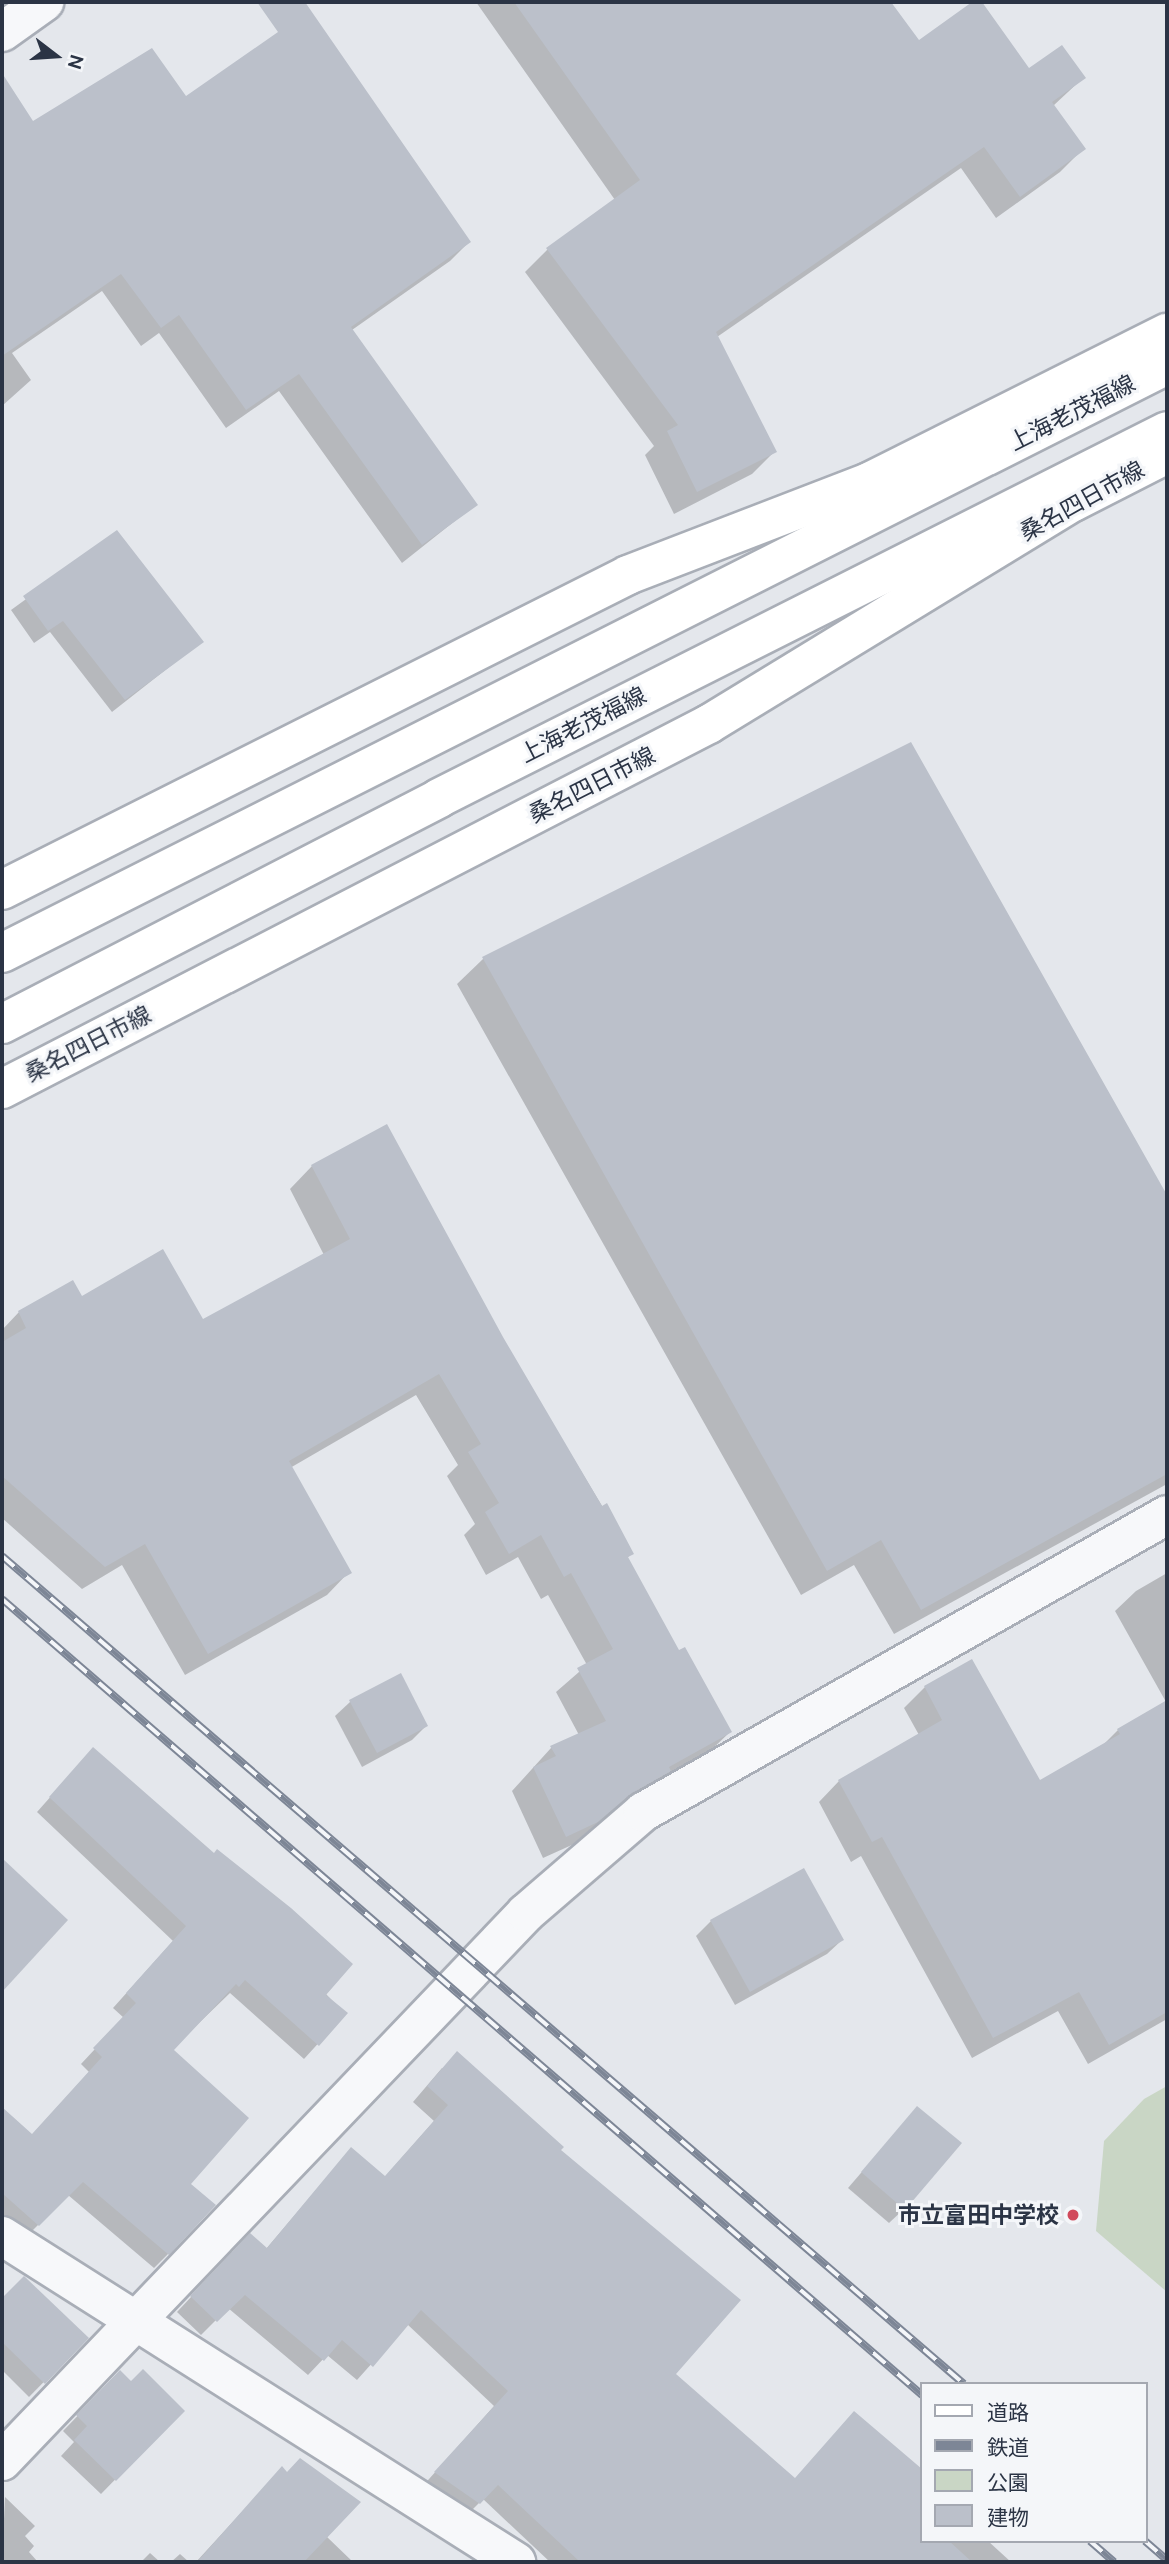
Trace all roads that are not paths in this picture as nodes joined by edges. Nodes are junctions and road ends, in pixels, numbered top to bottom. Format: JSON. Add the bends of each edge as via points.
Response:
{"nodes":[{"id":1,"x":44,"y":2,"type":"edge"},
{"id":2,"x":2,"y":32,"type":"edge"},
{"id":3,"x":1167,"y":333,"type":"edge"},
{"id":4,"x":1167,"y":365,"type":"edge"},
{"id":5,"x":1167,"y":431,"type":"edge"},
{"id":6,"x":1167,"y":454,"type":"edge"},
{"id":7,"x":2,"y":890,"type":"edge"},
{"id":8,"x":2,"y":954,"type":"edge"},
{"id":9,"x":2,"y":1024,"type":"edge"},
{"id":10,"x":2,"y":1089,"type":"edge"},
{"id":11,"x":1167,"y":1515,"type":"edge"},
{"id":12,"x":2,"y":2236,"type":"edge"},
{"id":13,"x":138,"y":2323,"type":"junction"},
{"id":14,"x":2,"y":2461,"type":"edge"},
{"id":15,"x":516,"y":2562,"type":"edge"}],
"edges":[{"from":1,"to":2,"type":"street"},
{"from":3,"to":7,"type":"main road","via":[[871,481],[628,575]]},
{"from":4,"to":8,"type":"main road","name":"上海老茂福線"},
{"from":5,"to":9,"type":"main road","name":"上海老茂福線"},
{"from":6,"to":10,"type":"main road","name":"桑名四日市線","via":[[1073,502],[709,724]]},
{"from":11,"to":13,"type":"street","via":[[643,1812],[526,1913]]},
{"from":12,"to":13,"type":"street"},
{"from":13,"to":14,"type":"street"},
{"from":13,"to":15,"type":"street"}]}
